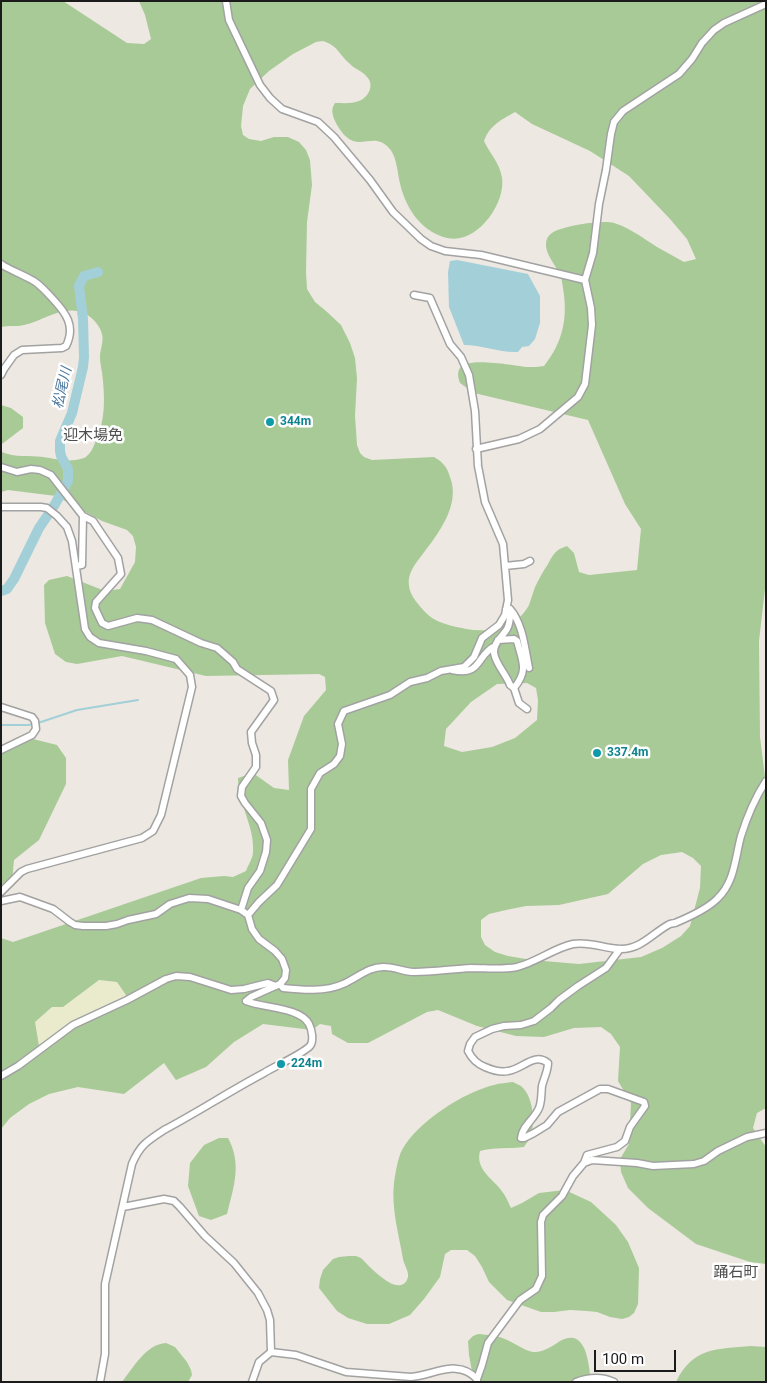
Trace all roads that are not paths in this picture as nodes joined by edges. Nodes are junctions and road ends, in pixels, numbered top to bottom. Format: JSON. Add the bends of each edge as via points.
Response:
{"nodes":[{"id":1,"x":226,"y":1,"type":"edge"},
{"id":2,"x":766,"y":4,"type":"edge"},
{"id":3,"x":1,"y":264,"type":"edge"},
{"id":4,"x":585,"y":280,"type":"junction"},
{"id":5,"x":414,"y":295,"type":"dead end"},
{"id":6,"x":1,"y":375,"type":"edge"},
{"id":7,"x":476,"y":449,"type":"junction"},
{"id":8,"x":1,"y":467,"type":"edge"},
{"id":9,"x":1,"y":506,"type":"edge"},
{"id":10,"x":83,"y":516,"type":"junction"},
{"id":11,"x":530,"y":561,"type":"dead end"},
{"id":12,"x":76,"y":566,"type":"junction"},
{"id":13,"x":505,"y":566,"type":"junction"},
{"id":14,"x":506,"y":609,"type":"junction"},
{"id":15,"x":497,"y":643,"type":"junction"},
{"id":16,"x":529,"y":668,"type":"dead end"},
{"id":17,"x":448,"y":670,"type":"junction"},
{"id":18,"x":514,"y":688,"type":"junction"},
{"id":19,"x":1,"y":707,"type":"edge"},
{"id":20,"x":528,"y":709,"type":"dead end"},
{"id":21,"x":1,"y":750,"type":"edge"},
{"id":22,"x":766,"y":781,"type":"edge"},
{"id":23,"x":1,"y":892,"type":"edge"},
{"id":24,"x":1,"y":901,"type":"edge"},
{"id":25,"x":241,"y":910,"type":"junction"},
{"id":26,"x":248,"y":916,"type":"junction"},
{"id":27,"x":620,"y":949,"type":"junction"},
{"id":28,"x":278,"y":985,"type":"junction"},
{"id":29,"x":1,"y":1076,"type":"edge"},
{"id":30,"x":766,"y":1133,"type":"edge"},
{"id":31,"x":584,"y":1163,"type":"junction"},
{"id":32,"x":123,"y":1207,"type":"junction"},
{"id":33,"x":271,"y":1352,"type":"junction"},
{"id":34,"x":477,"y":1380,"type":"edge"},
{"id":35,"x":100,"y":1382,"type":"edge"},
{"id":36,"x":252,"y":1382,"type":"edge"},
{"id":37,"x":576,"y":1382,"type":"edge"},
{"id":38,"x":614,"y":1382,"type":"edge"}],
"edges":[{"from":1,"to":4,"type":"street","via":[[229,20],[260,85],[270,98],[282,108],[318,122],[370,180],[393,212],[421,239],[445,251],[481,255]]},
{"from":2,"to":4,"type":"street","via":[[714,30],[679,74],[623,111],[614,122],[594,253]]},
{"from":3,"to":6,"type":"street","via":[[33,280],[45,291],[65,312],[70,328],[66,346],[22,350],[14,355]]},
{"from":4,"to":7,"type":"street","via":[[592,325],[585,384],[578,397],[540,429],[519,439]]},
{"from":5,"to":7,"type":"street","via":[[430,298],[450,344],[461,357],[469,375]]},
{"from":7,"to":13,"type":"street","via":[[485,502],[503,544]]},
{"from":8,"to":10,"type":"street","via":[[17,472],[40,470],[51,475]]},
{"from":9,"to":12,"type":"street","via":[[47,508],[67,527]]},
{"from":10,"to":12,"type":"street","via":[[82,565]]},
{"from":10,"to":25,"type":"street","via":[[93,521],[118,558],[120,568],[120,574],[96,602],[95,608],[102,624],[108,626],[137,618],[152,620],[218,648],[237,669],[271,691],[274,700],[251,732],[256,767],[242,787],[241,796],[260,822],[268,840],[260,871],[248,888]]},
{"from":11,"to":13,"type":"street"},
{"from":12,"to":23,"type":"street","via":[[85,629],[90,637],[99,643],[176,659],[190,675],[192,687],[161,815],[152,831],[142,838],[27,869]]},
{"from":13,"to":14,"type":"street"},
{"from":14,"to":15,"type":"street","via":[[510,613],[508,627]]},
{"from":14,"to":16,"type":"street","via":[[515,616]]},
{"from":14,"to":17,"type":"street","via":[[499,625],[482,638],[474,657],[464,667]]},
{"from":15,"to":17,"type":"street","via":[[472,670]]},
{"from":15,"to":18,"type":"street","via":[[494,651],[497,662]]},
{"from":15,"to":18,"type":"street","via":[[517,641],[524,671]]},
{"from":17,"to":26,"type":"street","via":[[410,682],[390,695],[344,712],[338,724],[342,744],[340,756],[320,773],[311,789],[311,829],[277,885]]},
{"from":18,"to":20,"type":"street","via":[[519,703]]},
{"from":19,"to":21,"type":"street","via":[[32,717],[36,729],[32,735]]},
{"from":22,"to":27,"type":"street","via":[[750,810],[726,889],[716,900],[669,924],[646,942]]},
{"from":24,"to":25,"type":"street","via":[[20,897],[53,909],[75,925],[83,926],[106,926],[156,914],[170,904],[189,898],[208,899]]},
{"from":25,"to":26,"type":"street"},
{"from":26,"to":28,"type":"street","via":[[259,939],[282,959],[285,978]]},
{"from":27,"to":28,"type":"street","via":[[589,943],[573,944],[515,967],[413,972],[385,967],[370,969],[342,985],[323,989],[296,990]]},
{"from":27,"to":31,"type":"street","via":[[606,968],[534,1021],[492,1029],[475,1037],[468,1051],[476,1063],[497,1072],[512,1070],[533,1060],[543,1059],[548,1063],[540,1109],[521,1138],[547,1125],[558,1112],[600,1089],[644,1102],[645,1106],[630,1127],[625,1142],[586,1156]]},
{"from":28,"to":29,"type":"street","via":[[268,983],[231,990],[190,978],[176,976],[166,979],[73,1025]]},
{"from":28,"to":32,"type":"street","via":[[246,1001],[293,1012],[304,1018],[309,1024],[312,1044],[147,1140],[132,1164]]},
{"from":30,"to":31,"type":"street","via":[[747,1137],[694,1164],[653,1166],[592,1160]]},
{"from":31,"to":34,"type":"street","via":[[562,1196],[543,1214],[540,1283],[520,1300],[488,1343]]},
{"from":32,"to":33,"type":"street","via":[[164,1198],[174,1201],[234,1263],[258,1293],[270,1320]]},
{"from":32,"to":35,"type":"street","via":[[105,1284],[105,1354]]},
{"from":33,"to":34,"type":"street","via":[[296,1354],[346,1372],[411,1377],[446,1368],[470,1372]]},
{"from":33,"to":36,"type":"street","via":[[259,1362]]},
{"from":37,"to":38,"type":"street","via":[[590,1378]]}]}
